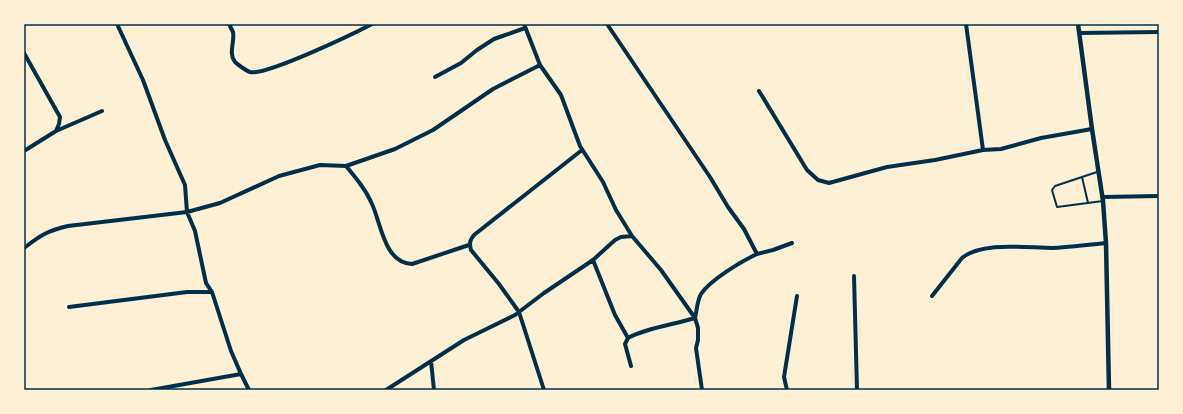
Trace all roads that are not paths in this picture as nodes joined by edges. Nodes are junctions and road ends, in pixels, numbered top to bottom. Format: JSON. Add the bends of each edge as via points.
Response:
{"nodes":[{"id":1,"x":117,"y":24,"type":"edge"},
{"id":2,"x":229,"y":24,"type":"edge"},
{"id":3,"x":372,"y":24,"type":"edge"},
{"id":4,"x":607,"y":24,"type":"edge"},
{"id":5,"x":966,"y":24,"type":"edge"},
{"id":6,"x":1078,"y":24,"type":"edge"},
{"id":7,"x":525,"y":26,"type":"edge"},
{"id":8,"x":1159,"y":32,"type":"edge"},
{"id":9,"x":1079,"y":33,"type":"junction"},
{"id":10,"x":24,"y":53,"type":"edge"},
{"id":11,"x":540,"y":65,"type":"junction"},
{"id":12,"x":435,"y":78,"type":"dead end"},
{"id":13,"x":759,"y":91,"type":"dead end"},
{"id":14,"x":102,"y":111,"type":"dead end"},
{"id":15,"x":1092,"y":129,"type":"junction"},
{"id":16,"x":56,"y":131,"type":"junction"},
{"id":17,"x":582,"y":150,"type":"junction"},
{"id":18,"x":983,"y":150,"type":"junction"},
{"id":19,"x":24,"y":151,"type":"edge"},
{"id":20,"x":346,"y":166,"type":"junction"},
{"id":21,"x":1098,"y":171,"type":"junction"},
{"id":22,"x":1082,"y":177,"type":"junction"},
{"id":23,"x":1159,"y":196,"type":"edge"},
{"id":24,"x":1103,"y":199,"type":"junction"},
{"id":25,"x":1088,"y":203,"type":"junction"},
{"id":26,"x":187,"y":212,"type":"junction"},
{"id":27,"x":632,"y":236,"type":"junction"},
{"id":28,"x":792,"y":243,"type":"dead end"},
{"id":29,"x":1106,"y":243,"type":"junction"},
{"id":30,"x":469,"y":245,"type":"junction"},
{"id":31,"x":24,"y":248,"type":"edge"},
{"id":32,"x":757,"y":254,"type":"junction"},
{"id":33,"x":593,"y":260,"type":"junction"},
{"id":34,"x":854,"y":276,"type":"dead end"},
{"id":35,"x":212,"y":292,"type":"junction"},
{"id":36,"x":797,"y":296,"type":"dead end"},
{"id":37,"x":932,"y":296,"type":"dead end"},
{"id":38,"x":69,"y":307,"type":"dead end"},
{"id":39,"x":519,"y":312,"type":"junction"},
{"id":40,"x":695,"y":318,"type":"junction"},
{"id":41,"x":628,"y":338,"type":"junction"},
{"id":42,"x":431,"y":361,"type":"junction"},
{"id":43,"x":631,"y":366,"type":"dead end"},
{"id":44,"x":241,"y":374,"type":"junction"},
{"id":45,"x":152,"y":390,"type":"edge"},
{"id":46,"x":249,"y":390,"type":"edge"},
{"id":47,"x":386,"y":390,"type":"edge"},
{"id":48,"x":434,"y":390,"type":"edge"},
{"id":49,"x":544,"y":390,"type":"edge"},
{"id":50,"x":702,"y":390,"type":"edge"},
{"id":51,"x":786,"y":390,"type":"edge"},
{"id":52,"x":857,"y":390,"type":"edge"},
{"id":53,"x":1109,"y":390,"type":"edge"}],
"edges":[{"from":1,"to":26,"type":"street","via":[[144,80],[165,140],[185,185]]},
{"from":2,"to":3,"type":"street","via":[[233,32],[231,52],[235,62],[250,72],[271,68],[341,40]]},
{"from":4,"to":32,"type":"street","via":[[744,229]]},
{"from":5,"to":18,"type":"street"},
{"from":6,"to":9,"type":"street"},
{"from":7,"to":11,"type":"street"},
{"from":7,"to":12,"type":"street","via":[[494,38],[461,63]]},
{"from":8,"to":9,"type":"street"},
{"from":9,"to":15,"type":"street"},
{"from":10,"to":16,"type":"street","via":[[60,117]]},
{"from":11,"to":17,"type":"street","via":[[561,95]]},
{"from":11,"to":20,"type":"street","via":[[493,89],[415,140]]},
{"from":13,"to":18,"type":"street","via":[[807,170],[818,180],[829,182],[887,167]]},
{"from":14,"to":16,"type":"street"},
{"from":15,"to":18,"type":"street","via":[[1001,149]]},
{"from":15,"to":21,"type":"street"},
{"from":16,"to":19,"type":"street"},
{"from":17,"to":27,"type":"street","via":[[603,182]]},
{"from":17,"to":30,"type":"street","via":[[474,235]]},
{"from":20,"to":26,"type":"street","via":[[320,165],[280,176],[220,203]]},
{"from":20,"to":30,"type":"street","via":[[373,204],[382,234],[390,250],[400,261],[412,264]]},
{"from":21,"to":22,"type":"lane"},
{"from":21,"to":24,"type":"street"},
{"from":22,"to":25,"type":"lane"},
{"from":22,"to":25,"type":"lane","via":[[1055,186],[1052,190],[1058,207]]},
{"from":23,"to":24,"type":"street"},
{"from":24,"to":25,"type":"lane"},
{"from":24,"to":29,"type":"street"},
{"from":26,"to":31,"type":"street","via":[[68,226],[42,234]]},
{"from":26,"to":35,"type":"street","via":[[195,231],[206,283]]},
{"from":27,"to":33,"type":"street","via":[[615,240]]},
{"from":27,"to":40,"type":"street","via":[[661,270]]},
{"from":28,"to":32,"type":"street"},
{"from":29,"to":37,"type":"street","via":[[1054,248],[988,247],[968,253]]},
{"from":29,"to":53,"type":"street"},
{"from":30,"to":39,"type":"street"},
{"from":32,"to":40,"type":"street","via":[[745,259],[708,286],[701,294]]},
{"from":33,"to":39,"type":"street"},
{"from":33,"to":41,"type":"street","via":[[615,315]]},
{"from":34,"to":52,"type":"street"},
{"from":35,"to":38,"type":"street","via":[[187,292]]},
{"from":35,"to":44,"type":"street"},
{"from":36,"to":51,"type":"street","via":[[784,377]]},
{"from":39,"to":42,"type":"street","via":[[464,340]]},
{"from":39,"to":49,"type":"street"},
{"from":40,"to":41,"type":"street","via":[[646,330]]},
{"from":40,"to":50,"type":"street","via":[[698,328],[696,348]]},
{"from":41,"to":43,"type":"street","via":[[625,344]]},
{"from":42,"to":47,"type":"street"},
{"from":42,"to":48,"type":"street"},
{"from":44,"to":45,"type":"street"},
{"from":44,"to":46,"type":"street"}]}
